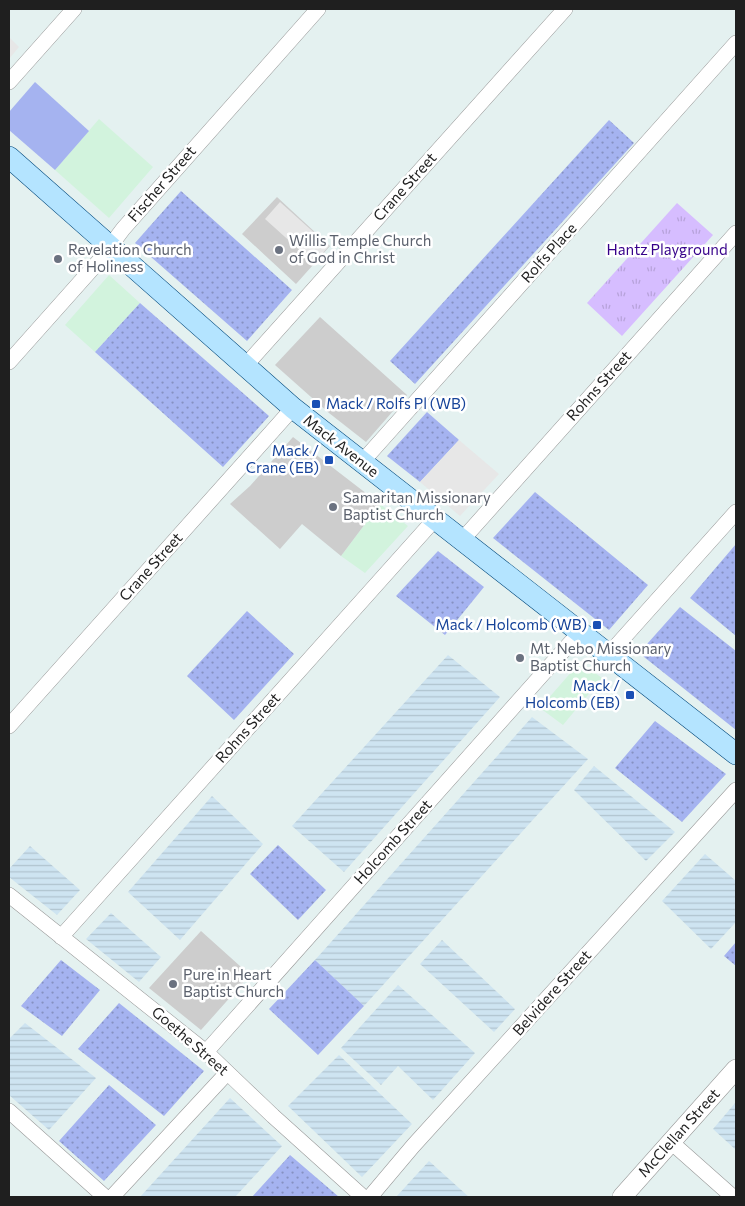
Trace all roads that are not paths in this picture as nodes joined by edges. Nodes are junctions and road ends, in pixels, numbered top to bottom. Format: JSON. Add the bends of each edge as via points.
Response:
{"nodes":[{"id":1,"x":74,"y":9,"type":"edge"},
{"id":2,"x":318,"y":9,"type":"edge"},
{"id":3,"x":565,"y":9,"type":"edge"},
{"id":4,"x":736,"y":43,"type":"edge"},
{"id":5,"x":9,"y":82,"type":"edge"},
{"id":6,"x":9,"y":157,"type":"edge"},
{"id":7,"x":736,"y":233,"type":"edge"},
{"id":8,"x":110,"y":246,"type":"junction"},
{"id":9,"x":9,"y":362,"type":"edge"},
{"id":10,"x":245,"y":366,"type":"junction"},
{"id":11,"x":293,"y":408,"type":"junction"},
{"id":12,"x":362,"y":462,"type":"junction"},
{"id":13,"x":736,"y":512,"type":"edge"},
{"id":14,"x":435,"y":519,"type":"junction"},
{"id":15,"x":462,"y":540,"type":"junction"},
{"id":16,"x":580,"y":632,"type":"junction"},
{"id":17,"x":609,"y":654,"type":"junction"},
{"id":18,"x":9,"y":726,"type":"edge"},
{"id":19,"x":736,"y":754,"type":"edge"},
{"id":20,"x":736,"y":790,"type":"edge"},
{"id":21,"x":9,"y":895,"type":"edge"},
{"id":22,"x":61,"y":937,"type":"junction"},
{"id":23,"x":206,"y":1052,"type":"junction"},
{"id":24,"x":736,"y":1070,"type":"edge"},
{"id":25,"x":227,"y":1073,"type":"junction"},
{"id":26,"x":9,"y":1111,"type":"edge"},
{"id":27,"x":671,"y":1142,"type":"junction"},
{"id":28,"x":105,"y":1197,"type":"edge"},
{"id":29,"x":112,"y":1197,"type":"edge"},
{"id":30,"x":363,"y":1197,"type":"edge"},
{"id":31,"x":370,"y":1197,"type":"edge"},
{"id":32,"x":622,"y":1197,"type":"edge"},
{"id":33,"x":733,"y":1197,"type":"edge"}],
"edges":[{"from":1,"to":5,"type":"street"},
{"from":2,"to":8,"type":"street","name":"Fischer Street"},
{"from":3,"to":10,"type":"street","name":"Crane Street"},
{"from":4,"to":12,"type":"street","name":"Rolfs Place"},
{"from":6,"to":8,"type":"main road","name":"Mack Avenue"},
{"from":7,"to":15,"type":"street","name":"Rohns Street"},
{"from":8,"to":9,"type":"street","name":"Fischer Street"},
{"from":8,"to":10,"type":"main road","name":"Mack Avenue"},
{"from":10,"to":11,"type":"main road","name":"Mack Avenue"},
{"from":11,"to":12,"type":"main road","name":"Mack Avenue"},
{"from":11,"to":18,"type":"street","name":"Crane Street"},
{"from":12,"to":14,"type":"main road","name":"Mack Avenue"},
{"from":13,"to":17,"type":"street"},
{"from":14,"to":15,"type":"main road","name":"Mack Avenue"},
{"from":14,"to":22,"type":"street","name":"Rohns Street"},
{"from":15,"to":16,"type":"main road","name":"Mack Avenue"},
{"from":16,"to":17,"type":"main road","name":"Mack Avenue"},
{"from":16,"to":23,"type":"street","name":"Holcomb Street"},
{"from":17,"to":19,"type":"main road","name":"Mack Avenue"},
{"from":20,"to":31,"type":"street","name":"Belvidere Street"},
{"from":21,"to":22,"type":"street","name":"Goethe Street"},
{"from":22,"to":23,"type":"street","name":"Goethe Street"},
{"from":23,"to":25,"type":"street","name":"Goethe Street"},
{"from":24,"to":27,"type":"street","name":"McClellan Street"},
{"from":25,"to":29,"type":"street"},
{"from":25,"to":30,"type":"street","name":"Goethe Street"},
{"from":26,"to":28,"type":"street"},
{"from":27,"to":32,"type":"street","name":"McClellan Street"},
{"from":27,"to":33,"type":"street"}]}
